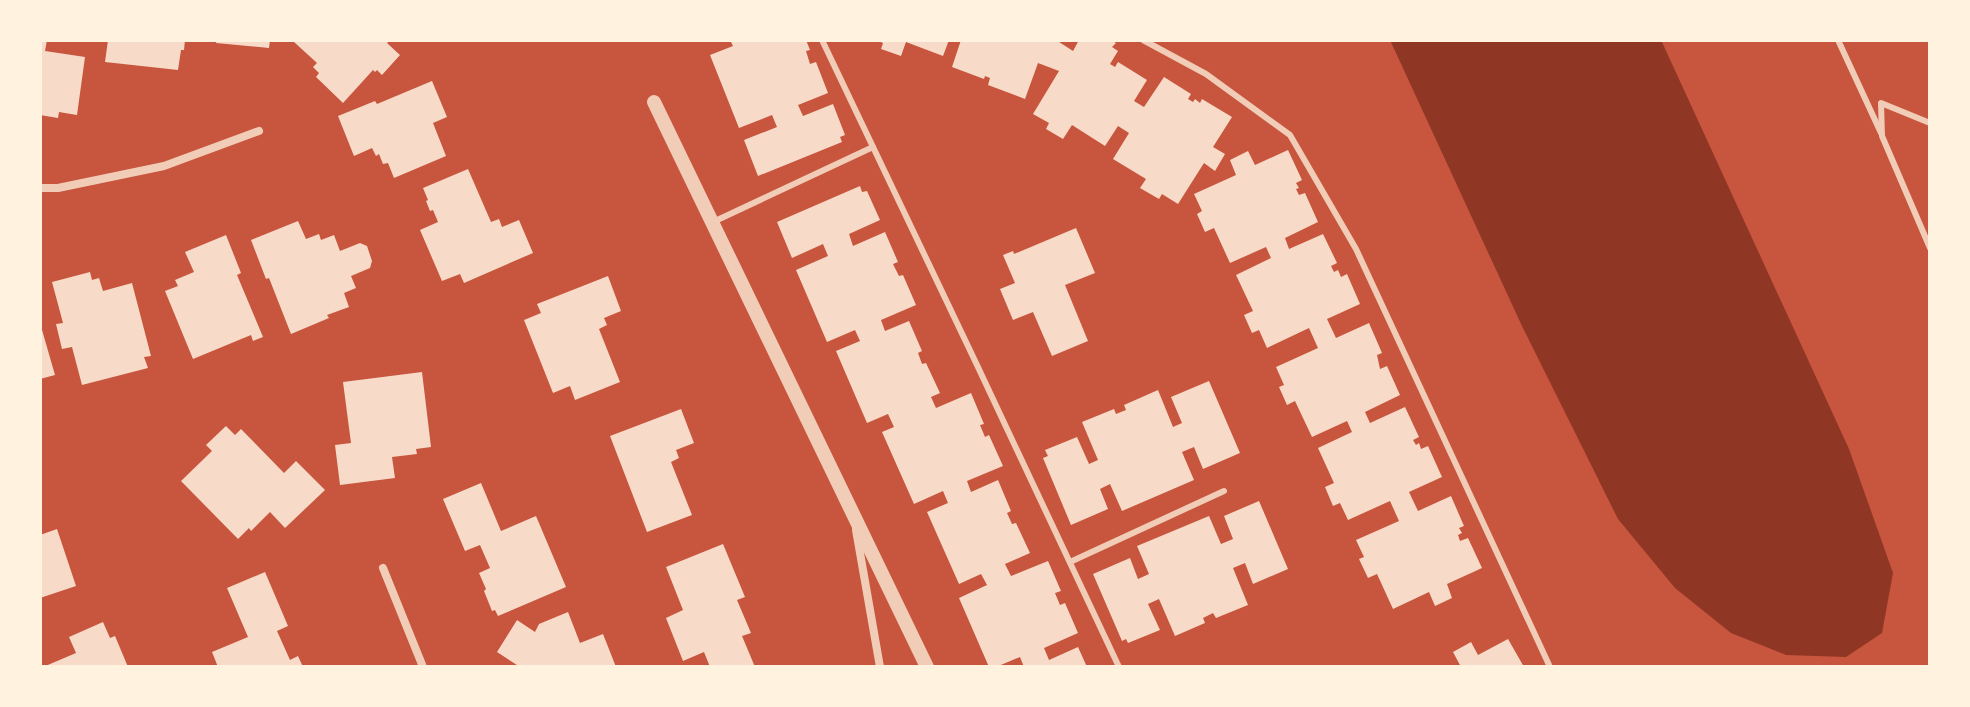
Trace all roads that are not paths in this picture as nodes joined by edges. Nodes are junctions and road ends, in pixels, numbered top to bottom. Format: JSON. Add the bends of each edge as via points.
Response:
{"nodes":[{"id":1,"x":822,"y":40,"type":"edge"},
{"id":2,"x":1143,"y":40,"type":"edge"},
{"id":3,"x":1838,"y":40,"type":"edge"},
{"id":4,"x":654,"y":102,"type":"dead end"},
{"id":5,"x":1930,"y":123,"type":"edge"},
{"id":6,"x":259,"y":131,"type":"dead end"},
{"id":7,"x":1882,"y":136,"type":"junction"},
{"id":8,"x":873,"y":147,"type":"junction"},
{"id":9,"x":40,"y":188,"type":"edge"},
{"id":10,"x":712,"y":222,"type":"junction"},
{"id":11,"x":1930,"y":248,"type":"edge"},
{"id":12,"x":1224,"y":491,"type":"dead end"},
{"id":13,"x":854,"y":518,"type":"junction"},
{"id":14,"x":1070,"y":562,"type":"junction"},
{"id":15,"x":383,"y":568,"type":"dead end"},
{"id":16,"x":423,"y":667,"type":"edge"},
{"id":17,"x":880,"y":667,"type":"edge"},
{"id":18,"x":927,"y":667,"type":"edge"},
{"id":19,"x":1119,"y":667,"type":"edge"},
{"id":20,"x":1550,"y":667,"type":"edge"}],
"edges":[{"from":1,"to":8,"type":"lane"},
{"from":2,"to":20,"type":"lane","via":[[1206,74],[1290,135],[1356,249]]},
{"from":3,"to":7,"type":"lane"},
{"from":4,"to":10,"type":"street"},
{"from":5,"to":7,"type":"lane","via":[[1881,103]]},
{"from":6,"to":9,"type":"street","via":[[164,166]]},
{"from":7,"to":11,"type":"lane"},
{"from":8,"to":10,"type":"lane"},
{"from":8,"to":14,"type":"lane"},
{"from":10,"to":13,"type":"street"},
{"from":12,"to":14,"type":"lane"},
{"from":13,"to":17,"type":"street"},
{"from":13,"to":18,"type":"street"},
{"from":14,"to":19,"type":"lane"},
{"from":15,"to":16,"type":"street"}]}
